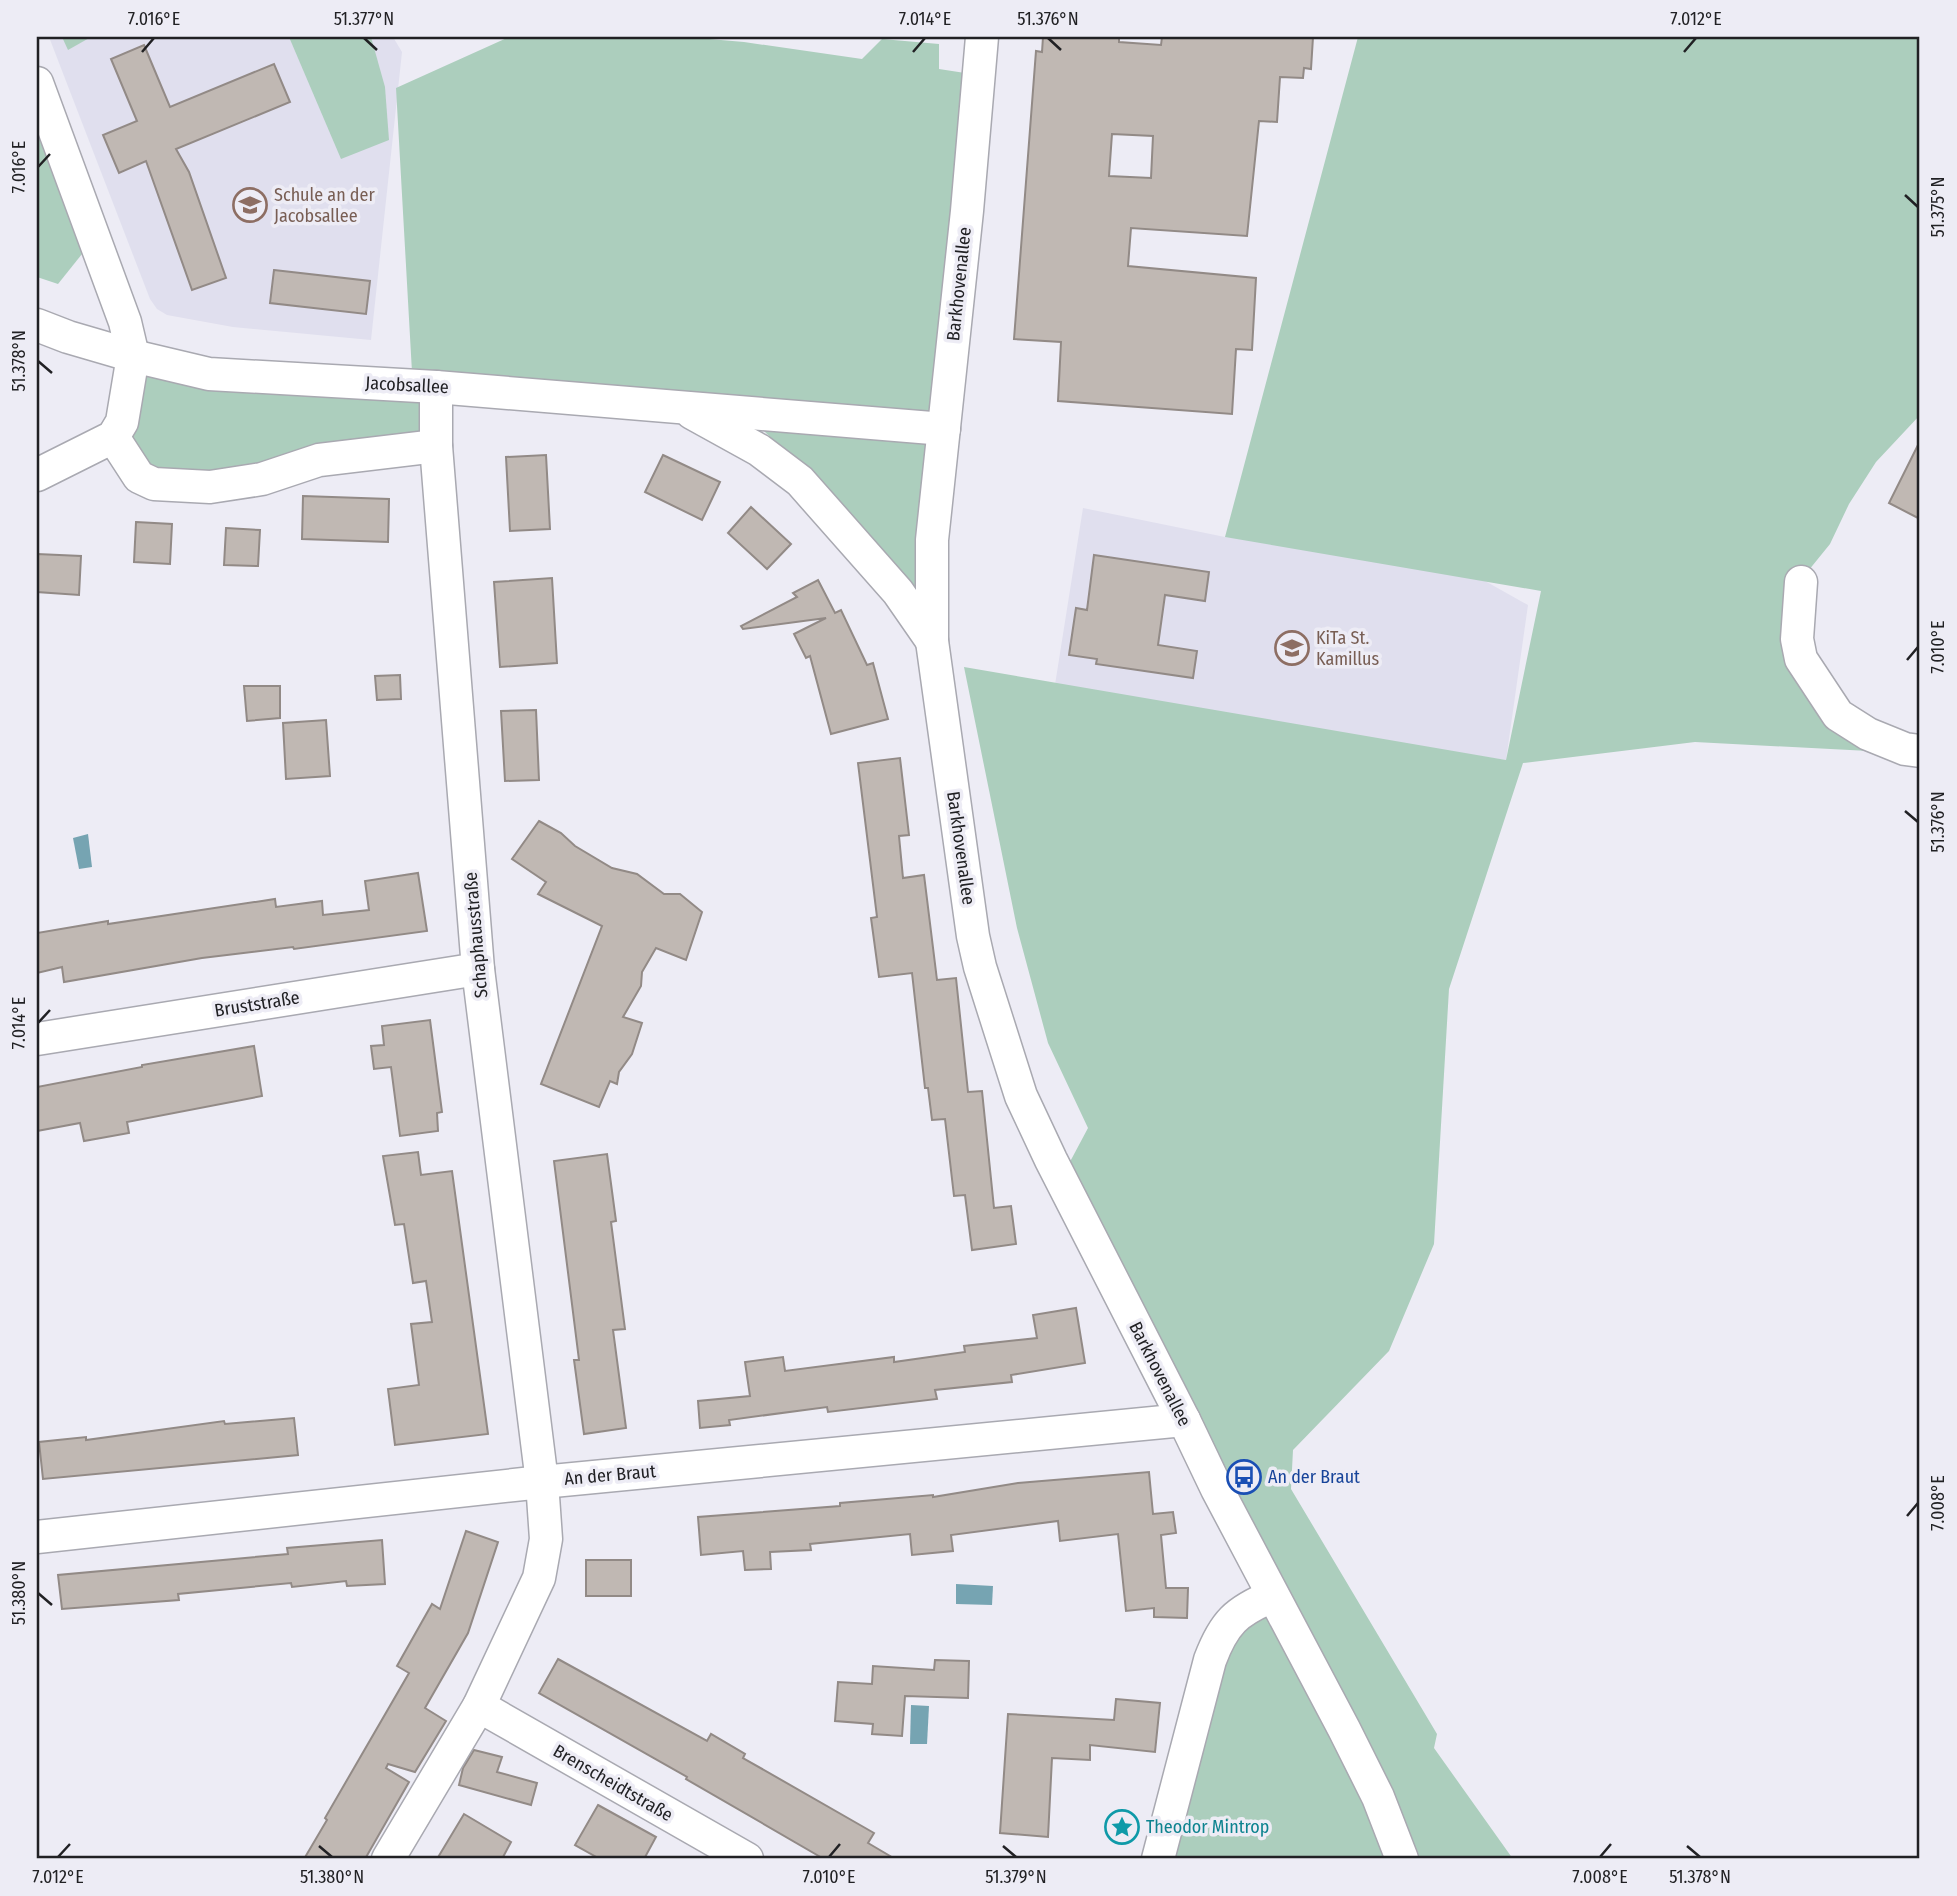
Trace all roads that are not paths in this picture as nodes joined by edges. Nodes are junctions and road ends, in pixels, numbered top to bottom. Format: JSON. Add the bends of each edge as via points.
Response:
{"nodes":[{"id":1,"x":982,"y":37,"type":"edge"},
{"id":2,"x":37,"y":83,"type":"edge"},
{"id":3,"x":37,"y":325,"type":"edge"},
{"id":4,"x":133,"y":356,"type":"junction"},
{"id":5,"x":436,"y":387,"type":"junction"},
{"id":6,"x":682,"y":407,"type":"junction"},
{"id":7,"x":944,"y":429,"type":"junction"},
{"id":8,"x":113,"y":437,"type":"junction"},
{"id":9,"x":436,"y":446,"type":"junction"},
{"id":10,"x":37,"y":475,"type":"edge"},
{"id":11,"x":1801,"y":582,"type":"dead end"},
{"id":12,"x":932,"y":641,"type":"junction"},
{"id":13,"x":1920,"y":751,"type":"edge"},
{"id":14,"x":478,"y":969,"type":"junction"},
{"id":15,"x":37,"y":1039,"type":"edge"},
{"id":16,"x":1184,"y":1420,"type":"junction"},
{"id":17,"x":542,"y":1482,"type":"junction"},
{"id":18,"x":37,"y":1537,"type":"edge"},
{"id":19,"x":1273,"y":1596,"type":"junction"},
{"id":20,"x":479,"y":1706,"type":"junction"},
{"id":21,"x":388,"y":1859,"type":"edge"},
{"id":22,"x":747,"y":1859,"type":"edge"},
{"id":23,"x":1158,"y":1859,"type":"edge"},
{"id":24,"x":1402,"y":1859,"type":"edge"}],
"edges":[{"from":1,"to":7,"type":"street","name":"Barkhovenallee"},
{"from":2,"to":4,"type":"street","via":[[125,322]]},
{"from":3,"to":4,"type":"street","name":"Jacobsallee"},
{"from":4,"to":5,"type":"street","name":"Jacobsallee","via":[[209,374]]},
{"from":4,"to":8,"type":"street","via":[[122,422]]},
{"from":5,"to":6,"type":"street","name":"Jacobsallee"},
{"from":5,"to":9,"type":"street","name":"Schaphausstraße"},
{"from":6,"to":7,"type":"street","name":"Jacobsallee"},
{"from":6,"to":12,"type":"street","name":"Jacobsallee","via":[[759,450],[800,481],[898,592]]},
{"from":7,"to":12,"type":"street","name":"Barkhovenallee","via":[[932,540]]},
{"from":8,"to":9,"type":"street","via":[[139,477],[154,484],[210,487],[262,479],[319,460]]},
{"from":8,"to":10,"type":"street"},
{"from":9,"to":14,"type":"street","name":"Schaphausstraße"},
{"from":11,"to":13,"type":"street","via":[[1797,639],[1801,659],[1839,715],[1868,734]]},
{"from":12,"to":16,"type":"street","name":"Barkhovenallee","via":[[973,936],[1017,1083],[1051,1160]]},
{"from":14,"to":15,"type":"street","name":"Bruststraße"},
{"from":14,"to":17,"type":"street","name":"Schaphausstraße"},
{"from":16,"to":17,"type":"street","name":"An der Braut"},
{"from":16,"to":19,"type":"street","name":"Barkhovenallee"},
{"from":17,"to":18,"type":"street","name":"An der Braut"},
{"from":17,"to":20,"type":"street","via":[[546,1539],[539,1578]]},
{"from":19,"to":23,"type":"street","via":[[1248,1606],[1218,1640]]},
{"from":19,"to":24,"type":"street","name":"Barkhovenallee","via":[[1378,1797]]},
{"from":20,"to":21,"type":"street"},
{"from":20,"to":22,"type":"street","name":"Brenscheidtstraße"}]}
